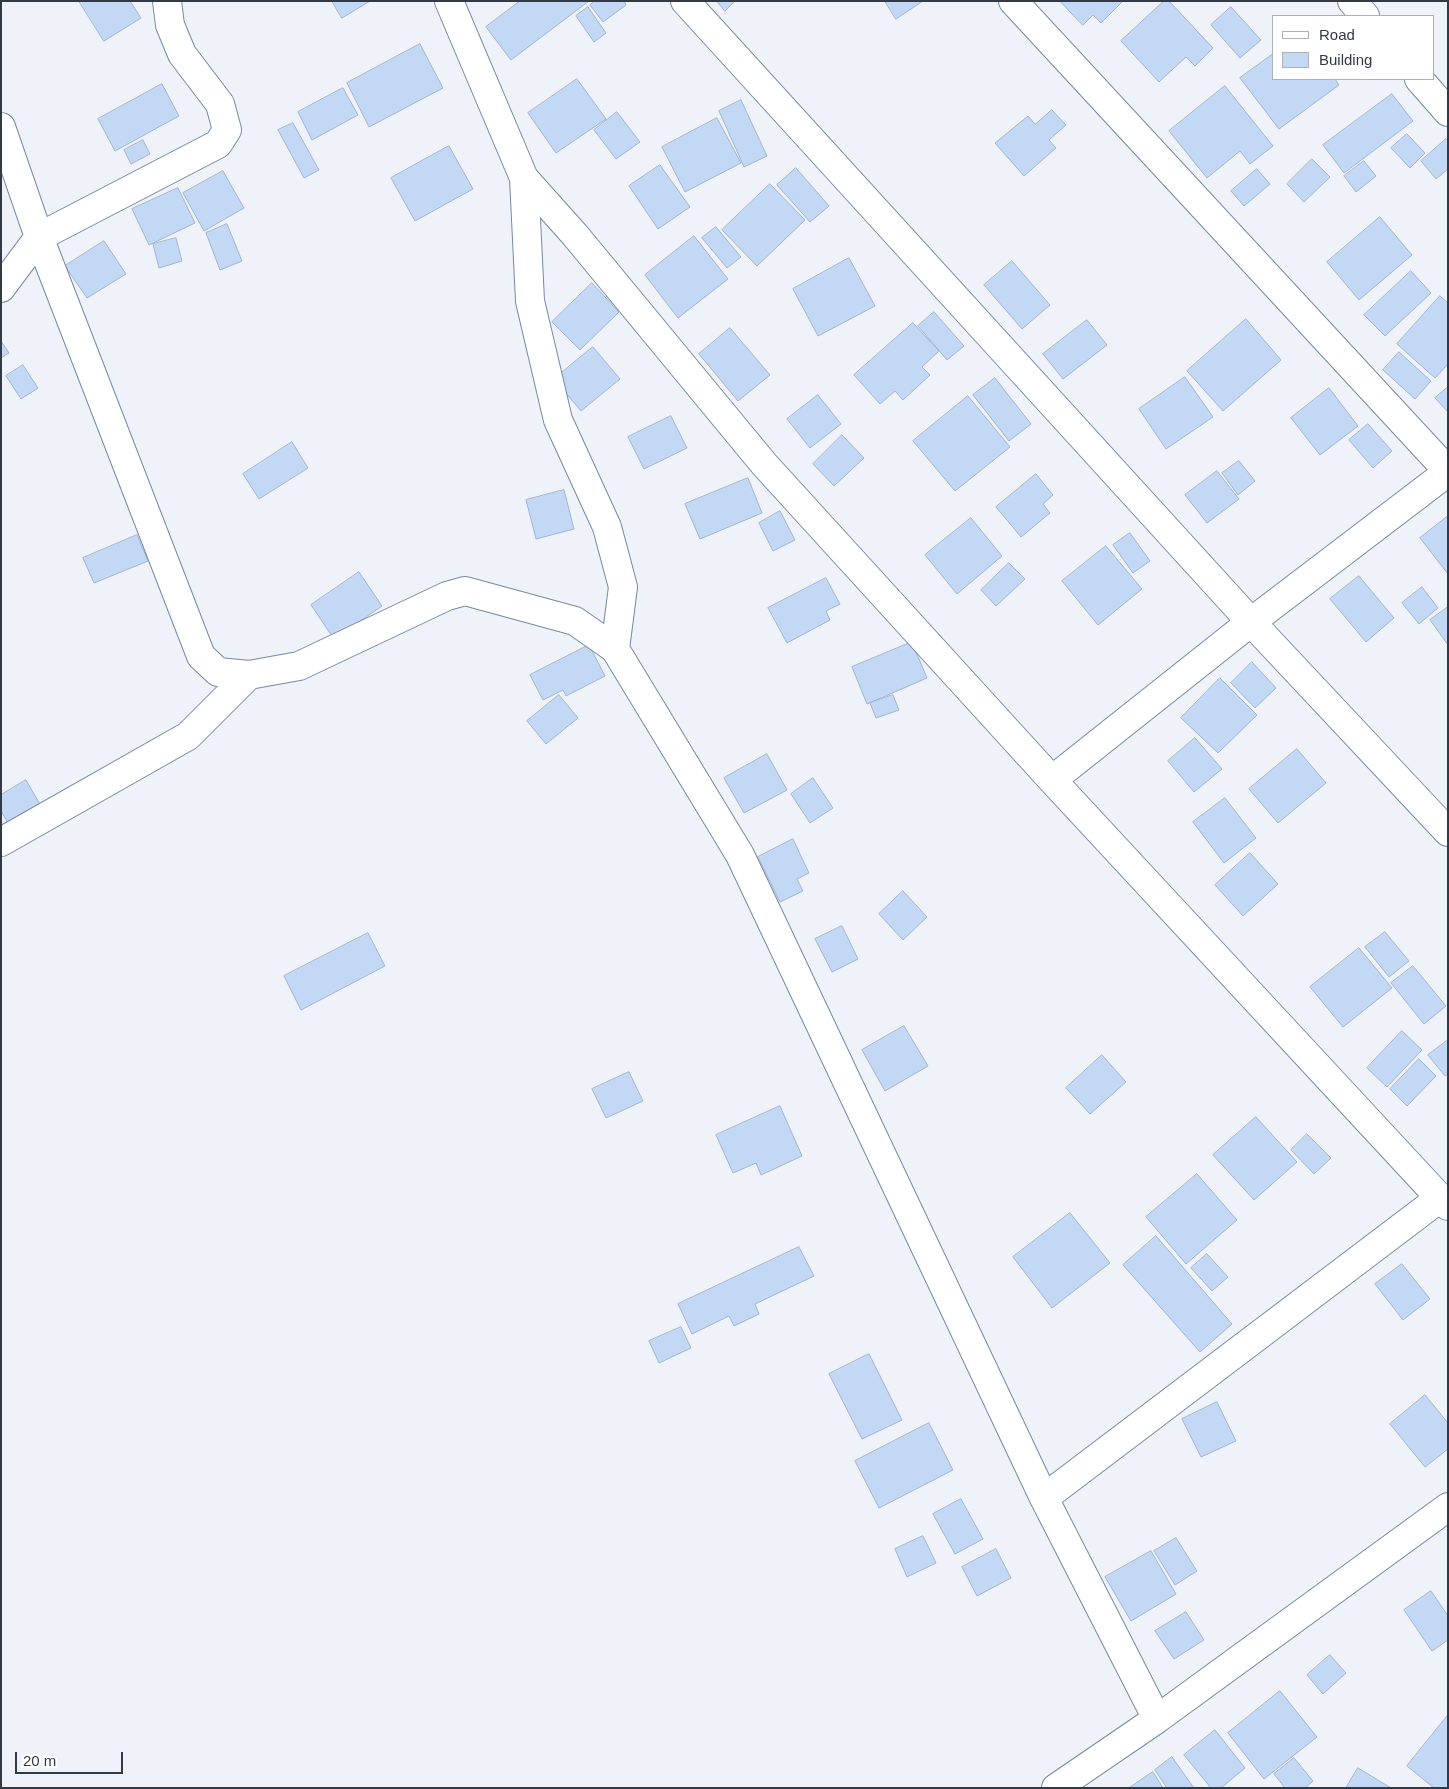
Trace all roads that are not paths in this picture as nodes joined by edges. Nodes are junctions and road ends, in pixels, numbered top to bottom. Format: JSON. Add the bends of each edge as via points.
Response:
{"nodes":[{"id":1,"x":167,"y":1,"type":"edge"},
{"id":2,"x":449,"y":1,"type":"edge"},
{"id":3,"x":685,"y":1,"type":"edge"},
{"id":4,"x":1013,"y":1,"type":"edge"},
{"id":5,"x":1352,"y":1,"type":"edge"},
{"id":6,"x":1364,"y":15,"type":"edge"},
{"id":7,"x":1420,"y":80,"type":"edge"},
{"id":8,"x":1448,"y":112,"type":"edge"},
{"id":9,"x":1,"y":127,"type":"edge"},
{"id":10,"x":524,"y":178,"type":"junction"},
{"id":11,"x":39,"y":237,"type":"junction"},
{"id":12,"x":1,"y":288,"type":"edge"},
{"id":13,"x":1448,"y":472,"type":"edge"},
{"id":14,"x":1251,"y":622,"type":"junction"},
{"id":15,"x":615,"y":649,"type":"junction"},
{"id":16,"x":249,"y":675,"type":"junction"},
{"id":17,"x":1052,"y":780,"type":"junction"},
{"id":18,"x":1448,"y":832,"type":"edge"},
{"id":19,"x":1,"y":842,"type":"edge"},
{"id":20,"x":1444,"y":1202,"type":"edge"},
{"id":21,"x":1044,"y":1498,"type":"junction"},
{"id":22,"x":1448,"y":1507,"type":"edge"},
{"id":23,"x":1157,"y":1719,"type":"junction"},
{"id":24,"x":1056,"y":1788,"type":"edge"}],
"edges":[{"from":1,"to":11,"type":"street","via":[[170,25],[182,54],[220,104],[227,130],[218,144]]},
{"from":2,"to":10,"type":"street"},
{"from":3,"to":14,"type":"street"},
{"from":4,"to":13,"type":"street"},
{"from":5,"to":6,"type":"street"},
{"from":7,"to":8,"type":"street"},
{"from":9,"to":11,"type":"street"},
{"from":10,"to":15,"type":"street","via":[[530,301],[558,420],[607,527],[623,588]]},
{"from":10,"to":17,"type":"street","via":[[764,464]]},
{"from":11,"to":12,"type":"street"},
{"from":11,"to":16,"type":"street","via":[[201,656],[218,672]]},
{"from":13,"to":14,"type":"street"},
{"from":14,"to":17,"type":"street"},
{"from":14,"to":18,"type":"street"},
{"from":15,"to":16,"type":"street","via":[[575,621],[465,591],[447,596],[299,666]]},
{"from":15,"to":21,"type":"street","via":[[740,855]]},
{"from":16,"to":19,"type":"street","via":[[188,736]]},
{"from":17,"to":20,"type":"street"},
{"from":20,"to":21,"type":"street"},
{"from":21,"to":23,"type":"street"},
{"from":22,"to":23,"type":"street"},
{"from":23,"to":24,"type":"street"}]}
